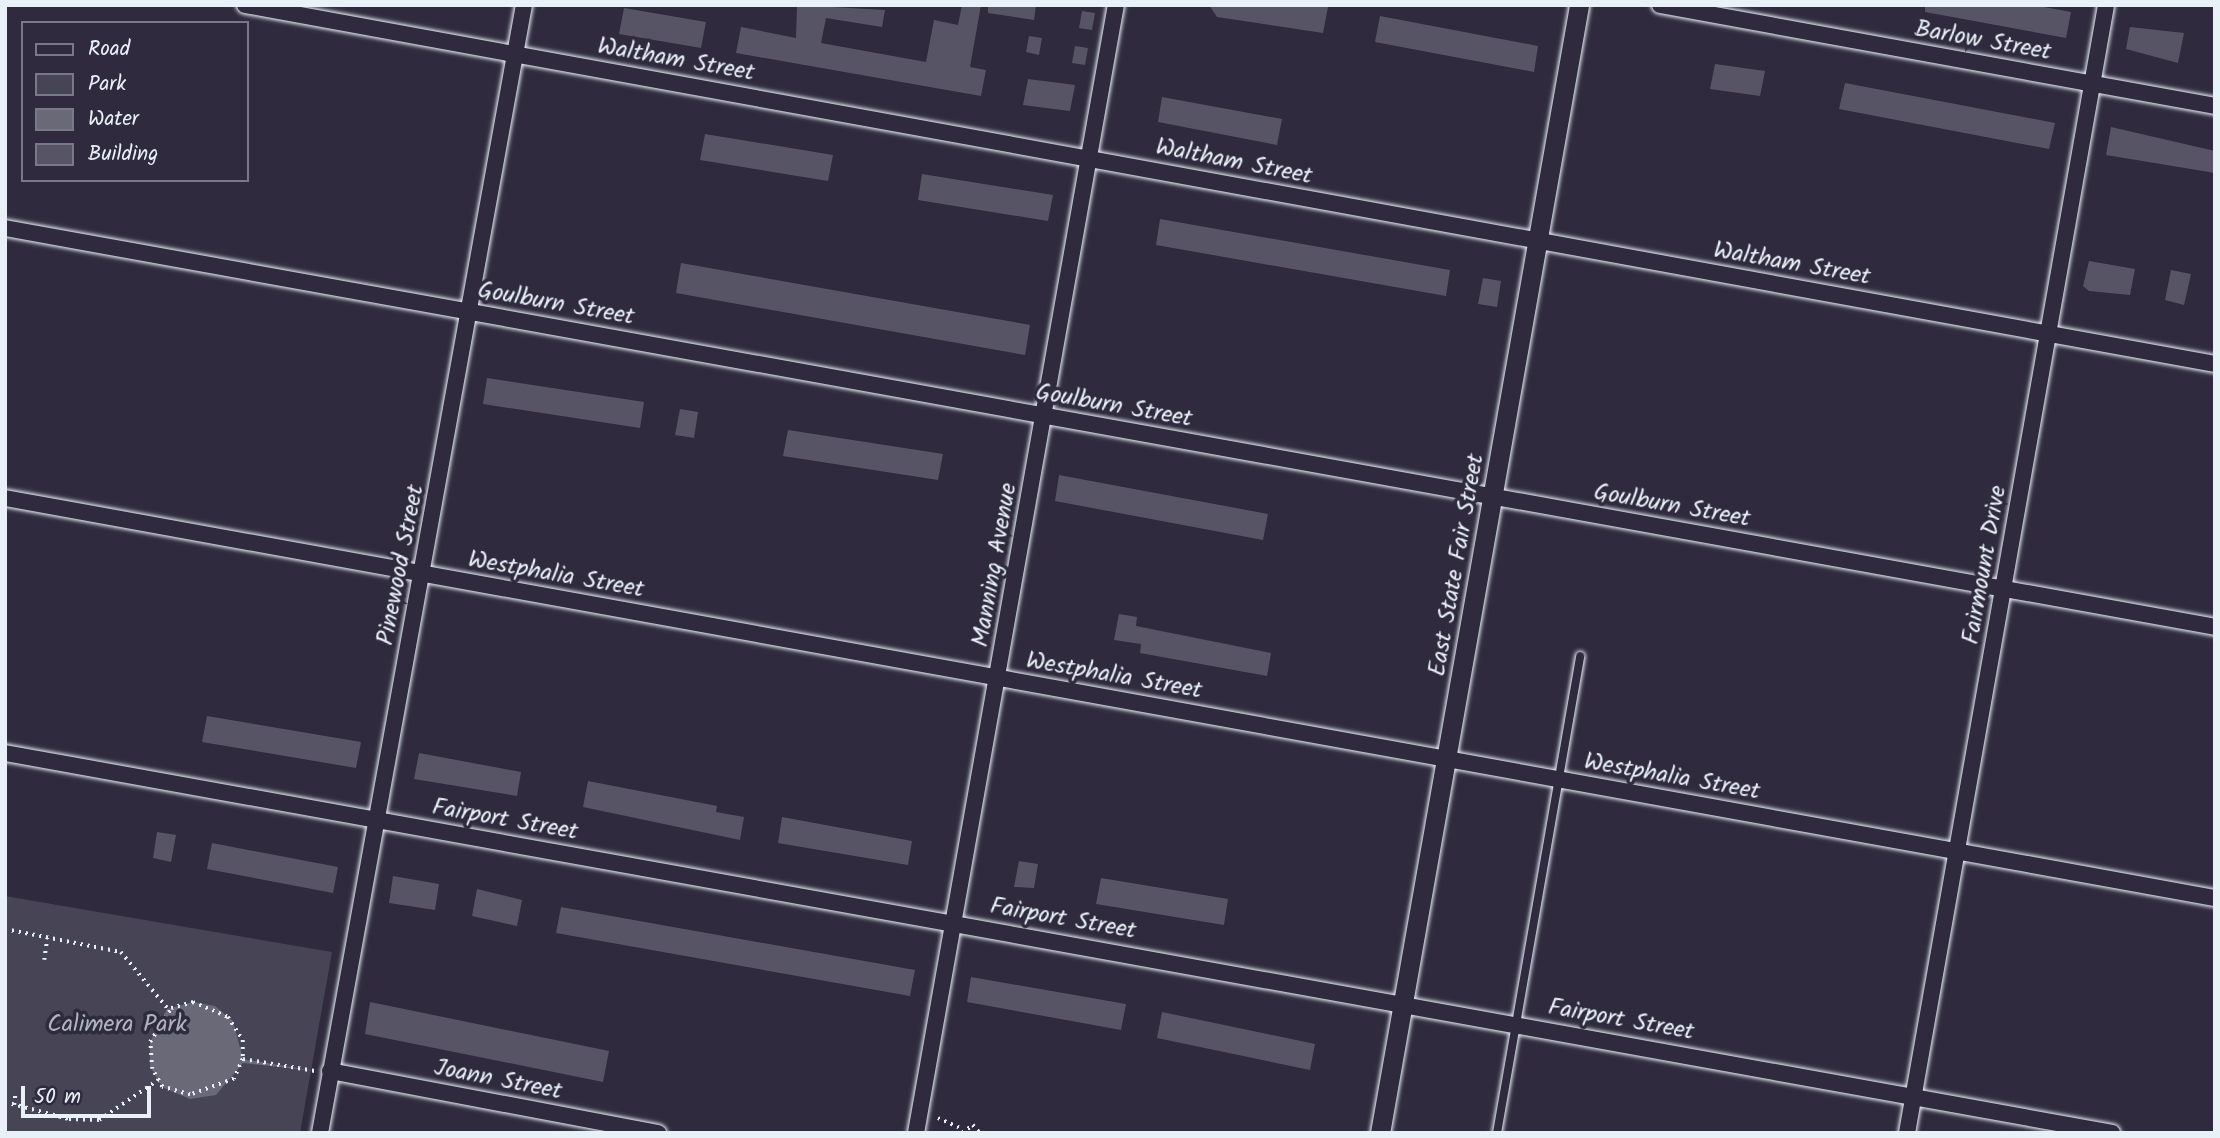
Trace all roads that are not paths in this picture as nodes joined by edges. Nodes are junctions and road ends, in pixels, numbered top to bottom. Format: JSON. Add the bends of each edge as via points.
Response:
{"nodes":[{"id":1,"x":245,"y":5,"type":"edge"},
{"id":2,"x":524,"y":5,"type":"edge"},
{"id":3,"x":1116,"y":5,"type":"edge"},
{"id":4,"x":1579,"y":5,"type":"edge"},
{"id":5,"x":1660,"y":5,"type":"edge"},
{"id":6,"x":2106,"y":5,"type":"edge"},
{"id":7,"x":515,"y":54,"type":"junction"},
{"id":8,"x":2091,"y":83,"type":"junction"},
{"id":9,"x":2215,"y":106,"type":"edge"},
{"id":10,"x":1088,"y":158,"type":"junction"},
{"id":11,"x":5,"y":228,"type":"edge"},
{"id":12,"x":1539,"y":241,"type":"junction"},
{"id":13,"x":470,"y":312,"type":"junction"},
{"id":14,"x":2046,"y":333,"type":"junction"},
{"id":15,"x":2215,"y":363,"type":"edge"},
{"id":16,"x":1045,"y":417,"type":"junction"},
{"id":17,"x":5,"y":498,"type":"edge"},
{"id":18,"x":1494,"y":498,"type":"junction"},
{"id":19,"x":422,"y":574,"type":"junction"},
{"id":20,"x":2004,"y":589,"type":"junction"},
{"id":21,"x":2215,"y":627,"type":"edge"},
{"id":22,"x":1580,"y":656,"type":"dead end"},
{"id":23,"x":998,"y":679,"type":"junction"},
{"id":24,"x":5,"y":753,"type":"edge"},
{"id":25,"x":1447,"y":759,"type":"junction"},
{"id":26,"x":1559,"y":779,"type":"junction"},
{"id":27,"x":377,"y":820,"type":"junction"},
{"id":28,"x":1959,"y":852,"type":"junction"},
{"id":29,"x":2215,"y":898,"type":"edge"},
{"id":30,"x":953,"y":923,"type":"junction"},
{"id":31,"x":1403,"y":1004,"type":"junction"},
{"id":32,"x":1516,"y":1024,"type":"junction"},
{"id":33,"x":322,"y":1071,"type":"junction"},
{"id":34,"x":1913,"y":1096,"type":"junction"},
{"id":35,"x":2105,"y":1132,"type":"edge"},
{"id":36,"x":320,"y":1133,"type":"edge"},
{"id":37,"x":658,"y":1133,"type":"edge"},
{"id":38,"x":916,"y":1133,"type":"edge"},
{"id":39,"x":1380,"y":1133,"type":"edge"},
{"id":40,"x":1497,"y":1133,"type":"edge"},
{"id":41,"x":1907,"y":1133,"type":"edge"}],
"edges":[{"from":1,"to":7,"type":"street","name":"Waltham Street"},
{"from":2,"to":7,"type":"street","name":"Pinewood Street"},
{"from":3,"to":10,"type":"street","name":"Manning Avenue"},
{"from":4,"to":12,"type":"street","name":"East State Fair Street"},
{"from":5,"to":8,"type":"street","name":"Barlow Street"},
{"from":6,"to":8,"type":"street","name":"Fairmount Drive"},
{"from":7,"to":10,"type":"street","name":"Waltham Street"},
{"from":7,"to":13,"type":"street","name":"Pinewood Street"},
{"from":8,"to":9,"type":"street","name":"Barlow Street"},
{"from":8,"to":14,"type":"street","name":"Fairmount Drive"},
{"from":10,"to":12,"type":"street","name":"Waltham Street"},
{"from":10,"to":16,"type":"street","name":"Manning Avenue"},
{"from":11,"to":13,"type":"street","name":"Goulburn Street"},
{"from":12,"to":14,"type":"street","name":"Waltham Street"},
{"from":12,"to":18,"type":"street","name":"East State Fair Street"},
{"from":13,"to":16,"type":"street","name":"Goulburn Street"},
{"from":13,"to":19,"type":"street","name":"Pinewood Street"},
{"from":14,"to":15,"type":"street","name":"Waltham Street"},
{"from":14,"to":20,"type":"street","name":"Fairmount Drive"},
{"from":16,"to":18,"type":"street","name":"Goulburn Street"},
{"from":16,"to":23,"type":"street","name":"Manning Avenue"},
{"from":17,"to":19,"type":"street","name":"Westphalia Street"},
{"from":18,"to":20,"type":"street","name":"Goulburn Street"},
{"from":18,"to":25,"type":"street","name":"East State Fair Street"},
{"from":19,"to":23,"type":"street","name":"Westphalia Street"},
{"from":19,"to":27,"type":"street","name":"Pinewood Street"},
{"from":20,"to":21,"type":"street","name":"Goulburn Street"},
{"from":20,"to":28,"type":"street","name":"Fairmount Drive"},
{"from":22,"to":26,"type":"lane"},
{"from":23,"to":25,"type":"street","name":"Westphalia Street"},
{"from":23,"to":30,"type":"street","name":"Manning Avenue"},
{"from":24,"to":27,"type":"street","name":"Fairport Street"},
{"from":25,"to":26,"type":"street","name":"Westphalia Street"},
{"from":25,"to":31,"type":"street","name":"East State Fair Street"},
{"from":26,"to":28,"type":"street","name":"Westphalia Street"},
{"from":26,"to":32,"type":"lane"},
{"from":27,"to":30,"type":"street","name":"Fairport Street"},
{"from":27,"to":33,"type":"street","name":"Pinewood Street"},
{"from":28,"to":29,"type":"street","name":"Westphalia Street"},
{"from":28,"to":34,"type":"street","name":"Fairmount Drive"},
{"from":30,"to":31,"type":"street","name":"Fairport Street"},
{"from":30,"to":38,"type":"street","name":"Manning Avenue"},
{"from":31,"to":32,"type":"street","name":"Fairport Street"},
{"from":31,"to":39,"type":"street","name":"East State Fair Street"},
{"from":32,"to":34,"type":"street","name":"Fairport Street"},
{"from":32,"to":40,"type":"lane"},
{"from":33,"to":36,"type":"street","name":"Pinewood Street"},
{"from":33,"to":37,"type":"street","name":"Joann Street"},
{"from":34,"to":35,"type":"street","name":"Fairport Street"},
{"from":34,"to":41,"type":"street","name":"Fairmount Drive"}]}
